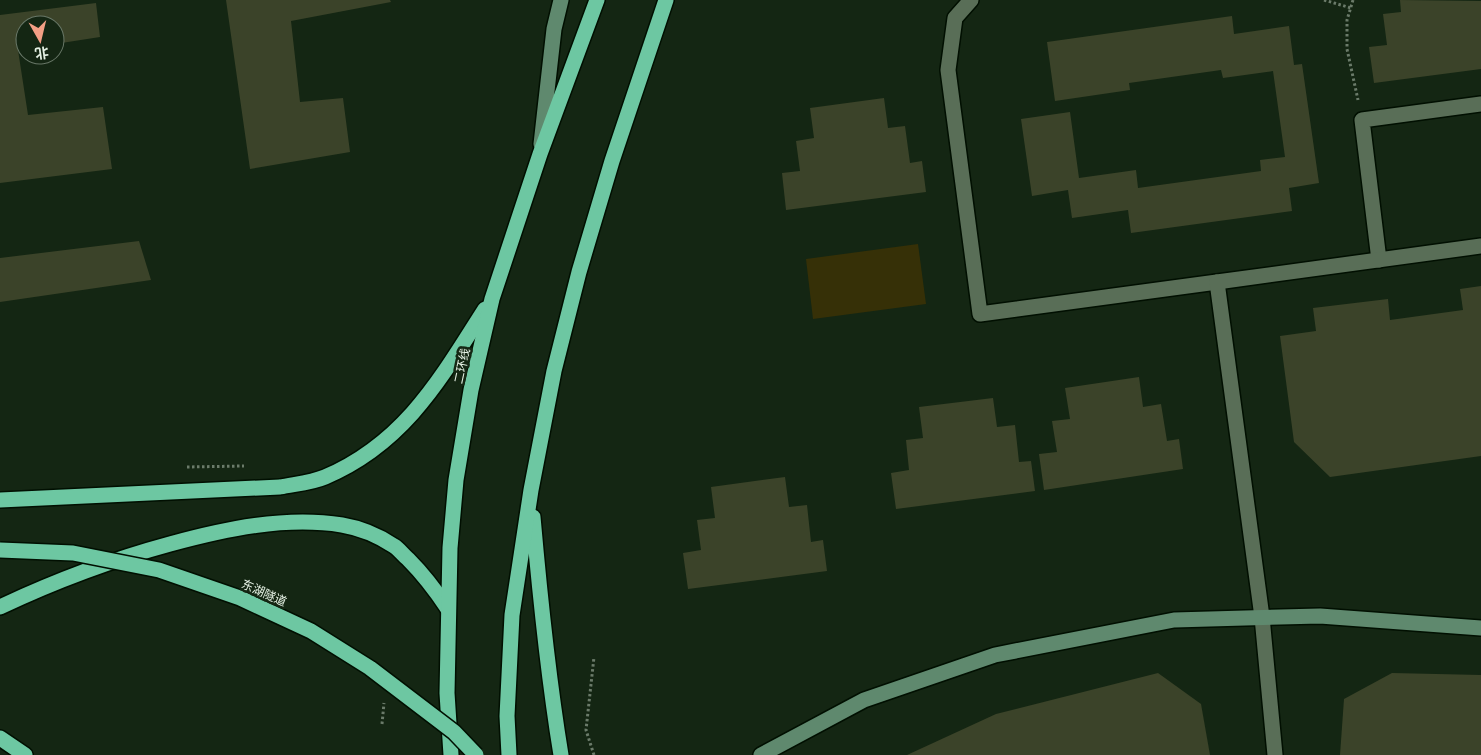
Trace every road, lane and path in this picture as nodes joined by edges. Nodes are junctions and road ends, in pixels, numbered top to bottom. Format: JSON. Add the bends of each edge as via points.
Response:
{"nodes":[{"id":1,"x":561,"y":0,"type":"edge"},
{"id":2,"x":597,"y":0,"type":"edge"},
{"id":3,"x":666,"y":0,"type":"edge"},
{"id":4,"x":971,"y":0,"type":"edge"},
{"id":5,"x":1324,"y":0,"type":"edge"},
{"id":6,"x":1353,"y":0,"type":"edge"},
{"id":7,"x":1351,"y":8,"type":"junction"},
{"id":8,"x":1481,"y":104,"type":"edge"},
{"id":9,"x":1362,"y":120,"type":"junction"},
{"id":10,"x":540,"y":154,"type":"junction"},
{"id":11,"x":1481,"y":246,"type":"edge"},
{"id":12,"x":1380,"y":260,"type":"junction"},
{"id":13,"x":1217,"y":282,"type":"junction"},
{"id":14,"x":492,"y":299,"type":"junction"},
{"id":15,"x":249,"y":466,"type":"dead end"},
{"id":16,"x":187,"y":467,"type":"dead end"},
{"id":17,"x":531,"y":490,"type":"junction"},
{"id":18,"x":0,"y":500,"type":"edge"},
{"id":19,"x":0,"y":550,"type":"edge"},
{"id":20,"x":0,"y":607,"type":"edge"},
{"id":21,"x":448,"y":609,"type":"junction"},
{"id":22,"x":1262,"y":618,"type":"junction"},
{"id":23,"x":1481,"y":628,"type":"edge"},
{"id":24,"x":594,"y":657,"type":"dead end"},
{"id":25,"x":0,"y":738,"type":"edge"},
{"id":26,"x":25,"y":755,"type":"edge"},
{"id":27,"x":451,"y":755,"type":"edge"},
{"id":28,"x":476,"y":755,"type":"edge"},
{"id":29,"x":509,"y":755,"type":"edge"},
{"id":30,"x":561,"y":755,"type":"edge"},
{"id":31,"x":594,"y":755,"type":"edge"},
{"id":32,"x":760,"y":755,"type":"edge"},
{"id":33,"x":1275,"y":755,"type":"edge"}],
"edges":[{"from":1,"to":10,"type":"street","via":[[554,29]]},
{"from":2,"to":10,"type":"highway","name":"二环线"},
{"from":3,"to":17,"type":"highway","via":[[579,272],[554,371]]},
{"from":4,"to":13,"type":"lane","via":[[955,18],[948,70],[980,314]]},
{"from":5,"to":7,"type":"path"},
{"from":6,"to":7,"type":"path"},
{"from":7,"to":9,"type":"path","via":[[1347,20],[1347,49]]},
{"from":8,"to":9,"type":"lane"},
{"from":9,"to":12,"type":"lane"},
{"from":10,"to":14,"type":"highway","name":"二环线"},
{"from":11,"to":12,"type":"lane"},
{"from":12,"to":13,"type":"lane"},
{"from":13,"to":22,"type":"lane"},
{"from":14,"to":18,"type":"highway","via":[[432,390],[408,420],[356,462],[323,478],[280,487]]},
{"from":14,"to":21,"type":"highway","name":"二环线","via":[[456,480]]},
{"from":15,"to":16,"type":"path"},
{"from":17,"to":29,"type":"highway","via":[[512,616],[507,716]]},
{"from":17,"to":30,"type":"highway","via":[[541,614]]},
{"from":19,"to":28,"type":"highway","name":"东湖隧道","bridge":true,"via":[[73,553],[159,570],[240,598],[311,631],[370,668],[454,732]]},
{"from":20,"to":21,"type":"highway","via":[[98,566],[154,548],[208,534],[306,522],[343,526],[368,533],[395,547],[422,573]]},
{"from":21,"to":27,"type":"highway","name":"二环线","via":[[447,694]]},
{"from":22,"to":23,"type":"street","via":[[1320,616]]},
{"from":22,"to":32,"type":"street","via":[[1174,620],[994,655],[864,700]]},
{"from":22,"to":33,"type":"lane"},
{"from":24,"to":31,"type":"path","via":[[586,730]]},
{"from":25,"to":26,"type":"highway"}]}
